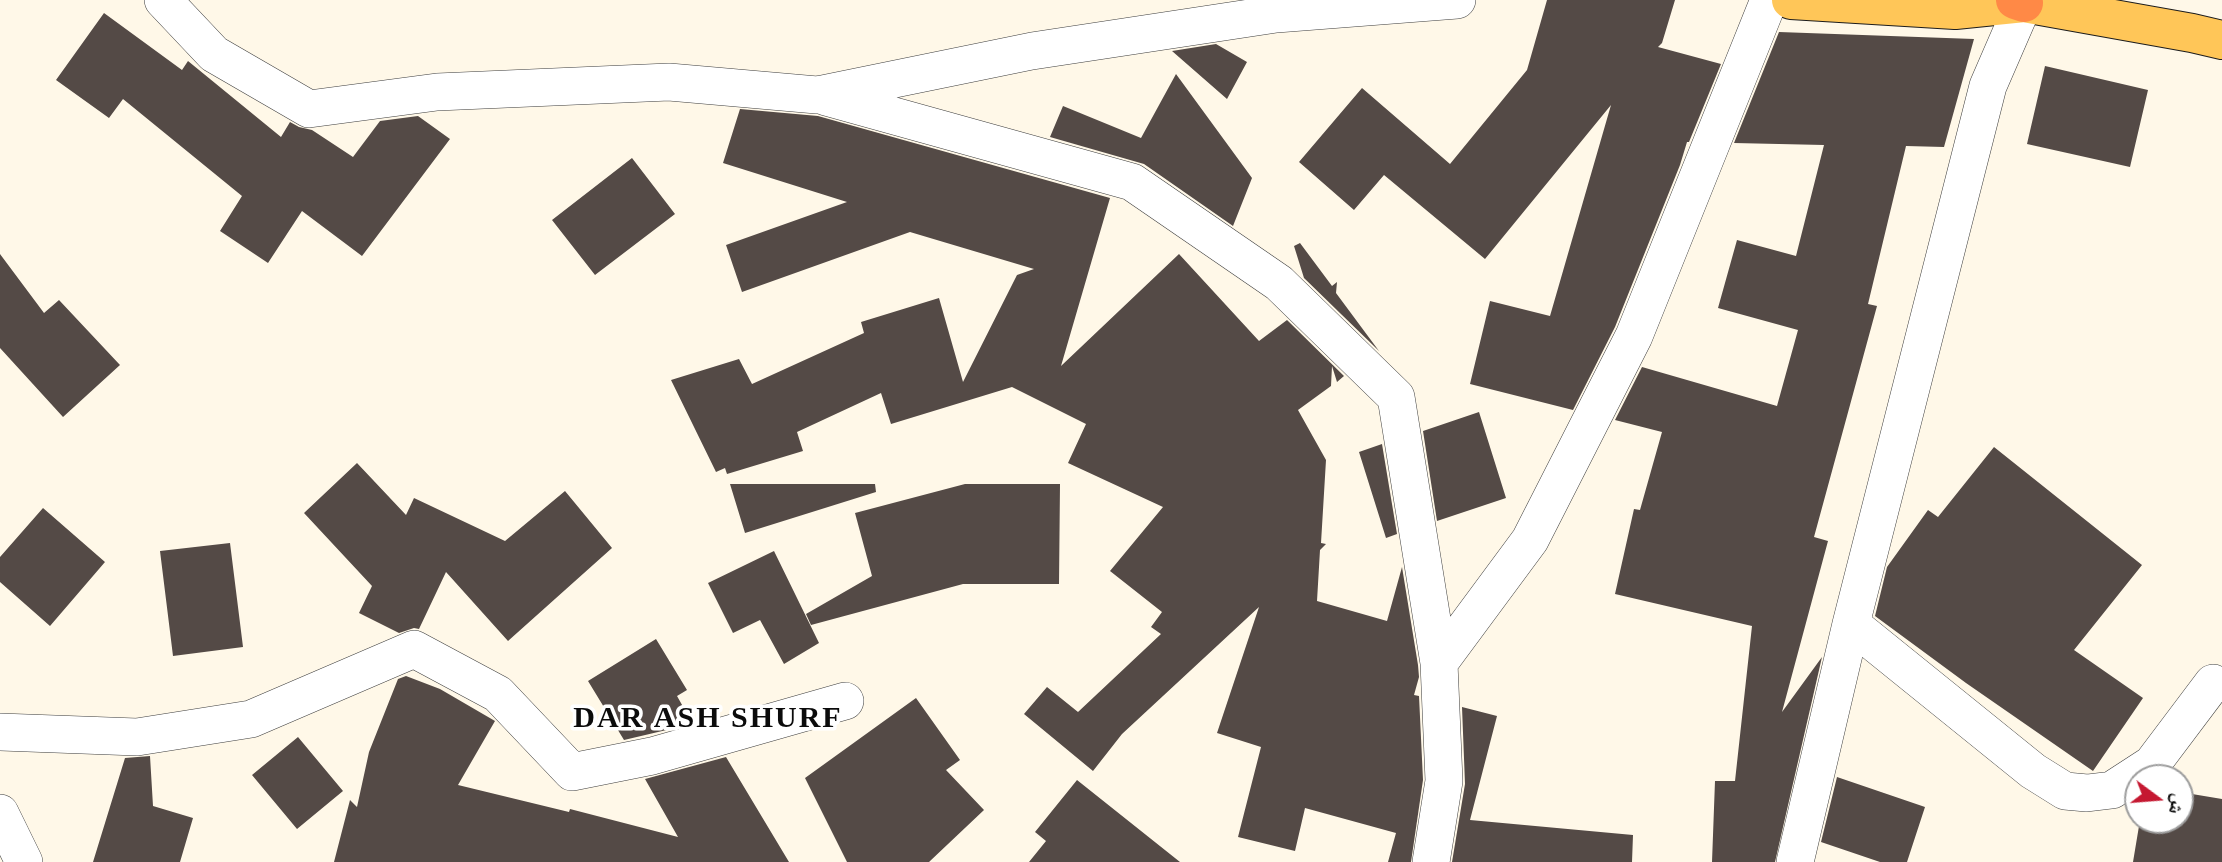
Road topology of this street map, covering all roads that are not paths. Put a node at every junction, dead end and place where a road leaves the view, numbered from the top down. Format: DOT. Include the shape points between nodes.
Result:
graph roads {
  1 [pos="163,0"];
  2 [pos="1457,0"];
  3 [pos="1769,0"];
  4 [pos="1791,0"];
  5 [pos="2019,1"];
  6 [pos="2222,40"];
  7 [pos="817,94"];
  8 [pos="1851,624"];
  9 [pos="1439,663"];
  10 [pos="2213,683"];
  11 [pos="845,701"];
  12 [pos="0,732"];
  13 [pos="0,813"];
  14 [pos="24,862"];
  15 [pos="1431,862"];
  16 [pos="1795,862"];
  1 -- 7 [label="street" via="214,54 309,109 437,92 669,82"];
  2 -- 7 [label="street" via="1276,14 1032,51"];
  3 -- 9 [label="street" via="1634,336 1530,540"];
  4 -- 5 [label="main road" via="1955,10"];
  5 -- 6 [label="main road"];
  5 -- 8 [label="street" via="1988,86"];
  7 -- 9 [label="street" via="1132,182 1279,283 1396,397"];
  8 -- 10 [label="street" via="2033,771 2065,791 2112,790 2152,764"];
  8 -- 16 [label="street"];
  9 -- 15 [label="street" via="1444,781"];
  11 -- 12 [label="street" via="652,756 572,772 498,694 414,649 251,719 136,737"];
  13 -- 14 [label="street"];
}
